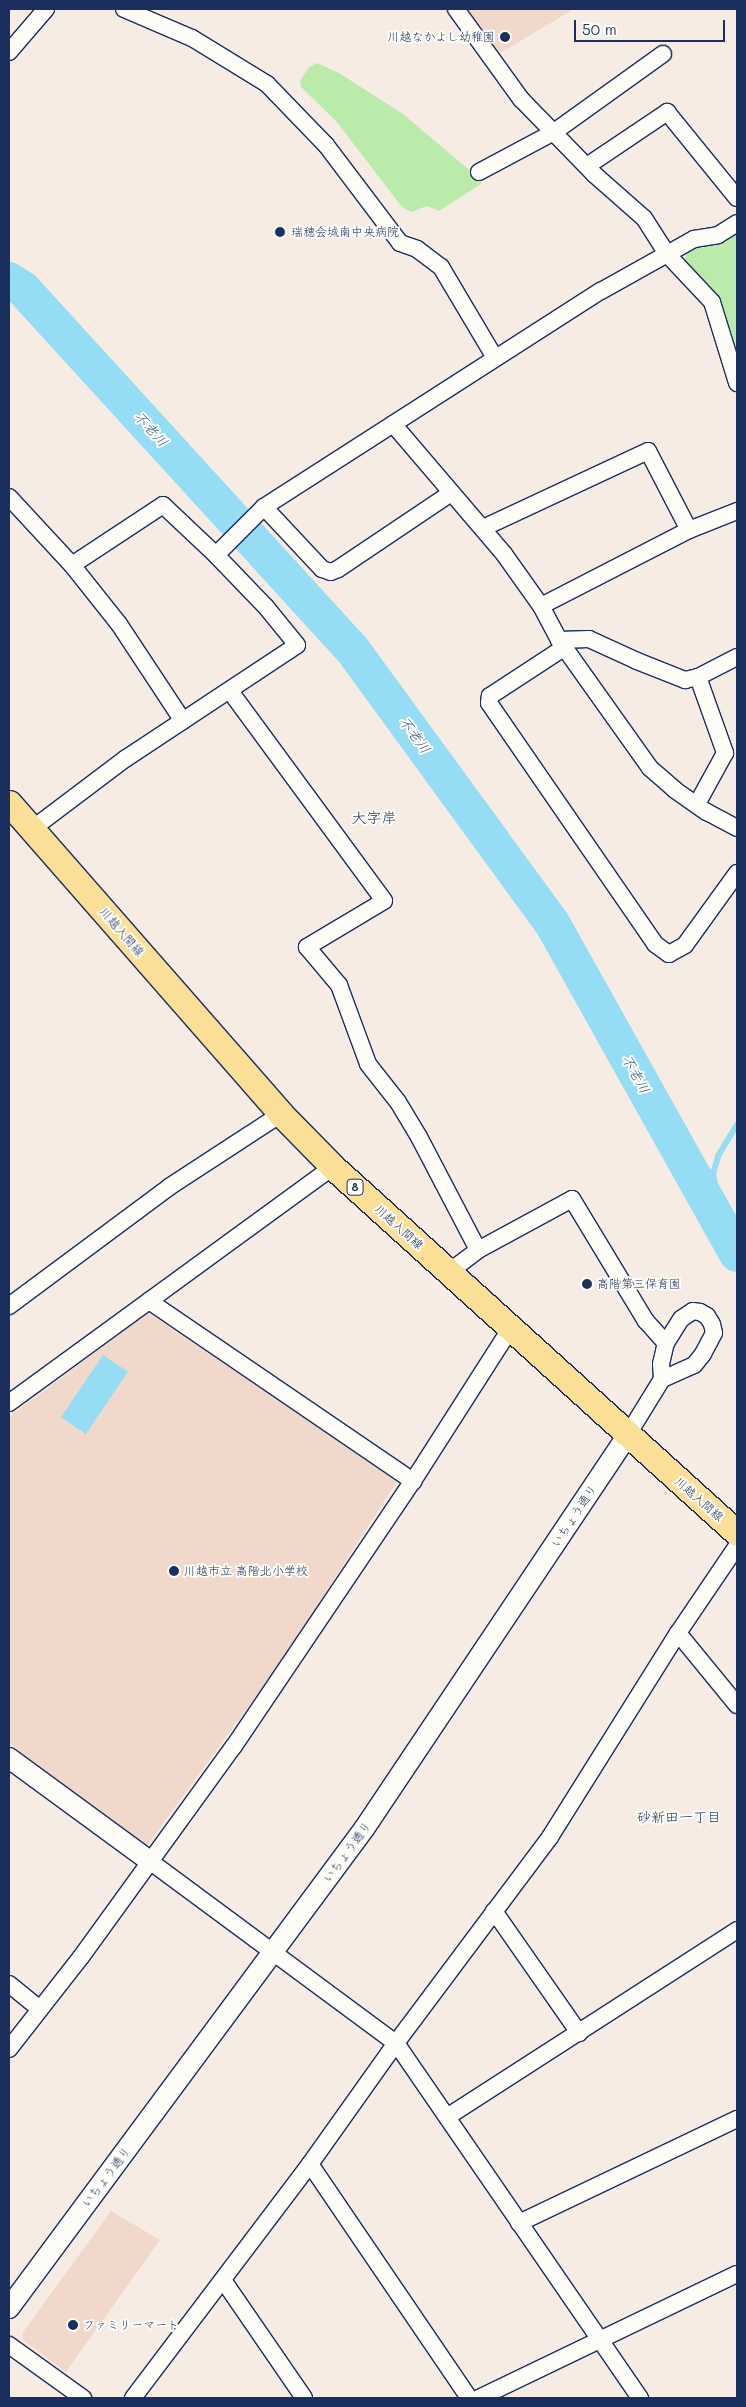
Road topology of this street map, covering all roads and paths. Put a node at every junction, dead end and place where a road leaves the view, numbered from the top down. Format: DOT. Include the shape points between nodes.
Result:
graph roads {
  1 [pos="46,9"];
  2 [pos="124,9"];
  3 [pos="456,9"];
  4 [pos="9,52"];
  5 [pos="663,54"];
  6 [pos="554,132"];
  7 [pos="587,166"];
  8 [pos="479,172"];
  9 [pos="737,198"];
  10 [pos="737,223"];
  11 [pos="667,254"];
  12 [pos="496,358"];
  13 [pos="737,383"];
  14 [pos="393,424"];
  15 [pos="451,493"];
  16 [pos="9,497"];
  17 [pos="737,511"];
  18 [pos="259,512"];
  19 [pos="483,528"];
  20 [pos="689,530"];
  21 [pos="216,555"];
  22 [pos="72,565"];
  23 [pos="541,606"];
  24 [pos="562,643"];
  25 [pos="737,657"];
  26 [pos="698,676"];
  27 [pos="230,691"];
  28 [pos="183,721"];
  29 [pos="9,803"];
  30 [pos="696,804"];
  31 [pos="737,828"];
  32 [pos="32,830"];
  33 [pos="737,873"];
  34 [pos="281,1114"];
  35 [pos="333,1167"];
  36 [pos="478,1250"];
  37 [pos="449,1272"];
  38 [pos="149,1301"];
  39 [pos="9,1306"];
  40 [pos="511,1328"];
  41 [pos="666,1343"];
  42 [pos="662,1379"];
  43 [pos="9,1402"];
  44 [pos="627,1436"];
  45 [pos="413,1481"];
  46 [pos="737,1534"];
  47 [pos="737,1546"];
  48 [pos="678,1633"];
  49 [pos="737,1705"];
  50 [pos="9,1758"];
  51 [pos="151,1862"];
  52 [pos="494,1911"];
  53 [pos="737,1930"];
  54 [pos="274,1953"];
  55 [pos="9,1984"];
  56 [pos="40,2009"];
  57 [pos="579,2033"];
  58 [pos="396,2043"];
  59 [pos="9,2049"];
  60 [pos="447,2118"];
  61 [pos="737,2119"];
  62 [pos="310,2164"];
  63 [pos="520,2223"];
  64 [pos="737,2274"];
  65 [pos="223,2280"];
  66 [pos="9,2308"];
  67 [pos="601,2341"];
  68 [pos="9,2345"];
  69 [pos="83,2398"];
  70 [pos="133,2398"];
  71 [pos="304,2398"];
  72 [pos="469,2398"];
  73 [pos="479,2398"];
  74 [pos="640,2398"];
  1 -- 4 [label="street"];
  2 -- 12 [label="street" via="192,38 267,84 326,146 400,243 417,249 441,267"];
  3 -- 6 [label="street" via="520,99"];
  5 -- 6 [label="street"];
  6 -- 7 [label="street"];
  6 -- 8 [label="street"];
  7 -- 9 [label="street" via="667,112"];
  7 -- 11 [label="street" via="644,218"];
  10 -- 11 [label="street" via="718,235 694,239"];
  11 -- 12 [label="street" via="601,290"];
  11 -- 13 [label="street" via="712,302"];
  12 -- 14 [label="street"];
  14 -- 15 [label="street"];
  14 -- 18 [label="street"];
  15 -- 18 [label="street" via="331,572 322,569"];
  15 -- 19 [label="street"];
  16 -- 22 [label="street"];
  17 -- 20 [label="street"];
  18 -- 21 [label="street"];
  19 -- 20 [label="street" via="648,451"];
  19 -- 23 [label="street"];
  20 -- 23 [label="street"];
  21 -- 22 [label="street" via="163,505"];
  21 -- 27 [label="street" via="297,645"];
  22 -- 28 [label="street" via="119,624"];
  23 -- 24 [label="street"];
  24 -- 26 [label="street" via="589,639 685,680"];
  24 -- 30 [label="street" via="650,768"];
  24 -- 33 [label="street" via="490,696 489,703 655,944 669,954 685,945"];
  25 -- 26 [label="street"];
  26 -- 30 [label="street" via="725,754"];
  27 -- 28 [label="street"];
  27 -- 36 [label="street" via="384,901 307,947 338,985 368,1064 398,1102 419,1137"];
  28 -- 32 [label="street" via="125,759"];
  29 -- 32 [label="main road, 川越入間線 / 8"];
  30 -- 31 [label="street"];
  32 -- 34 [label="main road, 川越入間線 / 8"];
  34 -- 35 [label="main road, 川越入間線 / 8"];
  34 -- 39 [label="street" via="169,1187"];
  35 -- 37 [label="main road, 川越入間線 / 8"];
  35 -- 38 [label="street"];
  36 -- 37 [label="street"];
  36 -- 41 [label="street" via="572,1199 646,1321"];
  37 -- 40 [label="main road, 川越入間線 / 8"];
  38 -- 43 [label="street"];
  38 -- 45 [label="street"];
  40 -- 44 [label="main road, 川越入間線 / 8"];
  40 -- 45 [label="street"];
  41 -- 42 [label="street, いちょう通り" via="661,1364"];
  41 -- 42 [label="street, いちょう通り" via="681,1319 694,1311 707,1316 712,1324 714,1333 710,1343 694,1365"];
  42 -- 44 [label="street, いちょう通り"];
  44 -- 46 [label="main road, 川越入間線 / 8"];
  44 -- 54 [label="street, いちょう通り" via="449,1706"];
  45 -- 51 [label="street" via="313,1632"];
  47 -- 48 [label="street"];
  48 -- 49 [label="street"];
  48 -- 52 [label="street" via="550,1836"];
  50 -- 51 [label="street"];
  51 -- 54 [label="street"];
  51 -- 56 [label="street"];
  52 -- 57 [label="street"];
  52 -- 58 [label="street"];
  53 -- 57 [label="street"];
  54 -- 58 [label="street"];
  54 -- 66 [label="street, いちょう通り"];
  55 -- 56 [label="street"];
  56 -- 59 [label="street"];
  57 -- 60 [label="street"];
  58 -- 60 [label="street"];
  58 -- 62 [label="street"];
  60 -- 63 [label="street"];
  61 -- 63 [label="street"];
  62 -- 65 [label="street"];
  62 -- 72 [label="street"];
  63 -- 67 [label="street"];
  64 -- 67 [label="street"];
  65 -- 70 [label="street"];
  65 -- 71 [label="street"];
  67 -- 73 [label="street"];
  67 -- 74 [label="street"];
  68 -- 69 [label="street"];
}
